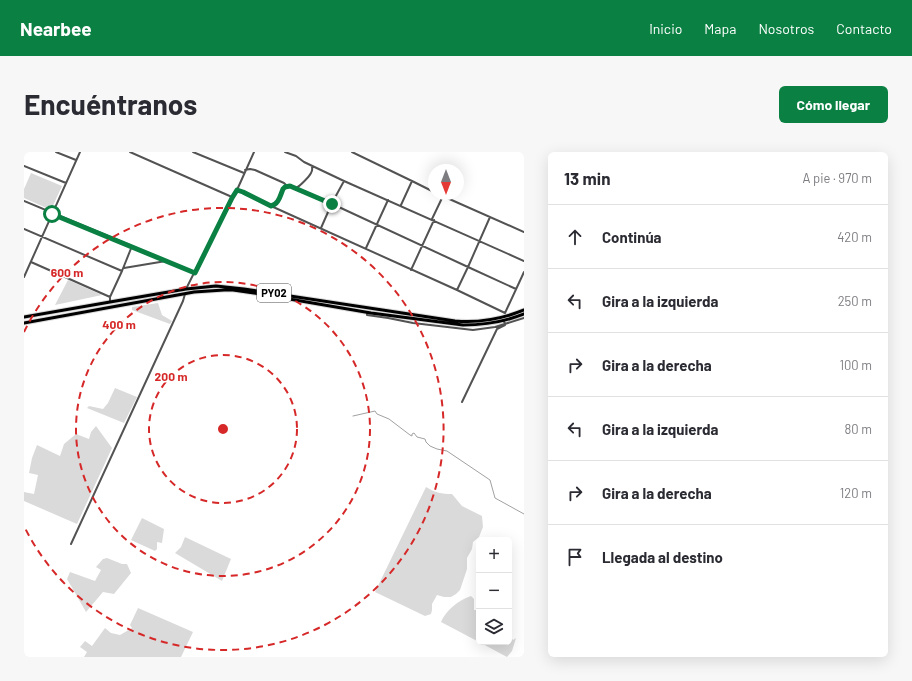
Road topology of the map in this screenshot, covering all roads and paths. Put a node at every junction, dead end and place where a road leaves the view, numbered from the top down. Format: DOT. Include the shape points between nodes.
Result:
graph roads {
  1 [pos="56,152"];
  2 [pos="80,152"];
  3 [pos="130,152"];
  4 [pos="193,152"];
  5 [pos="254,152"];
  6 [pos="286,152"];
  7 [pos="352,152"];
  8 [pos="76,160"];
  9 [pos="24,166"];
  10 [pos="312,166"];
  11 [pos="244,172"];
  12 [pos="344,181"];
  13 [pos="412,181"];
  14 [pos="66,183"];
  15 [pos="288,186"];
  16 [pos="296,188"];
  17 [pos="428,189"];
  18 [pos="237,190"];
  19 [pos="232,198"];
  20 [pos="388,200"];
  21 [pos="441,200"];
  22 [pos="452,200"];
  23 [pos="24,201"];
  24 [pos="332,204"];
  25 [pos="271,206"];
  26 [pos="401,206"];
  27 [pos="52,214"];
  28 [pos="490,217"];
  29 [pos="433,220"];
  30 [pos="377,224"];
  31 [pos="321,228"];
  32 [pos="24,229"];
  33 [pos="524,232"];
  34 [pos="42,237"];
  35 [pos="479,241"];
  36 [pos="132,246"];
  37 [pos="422,246"];
  38 [pos="366,248"];
  39 [pos="168,261"];
  40 [pos="524,261"];
  41 [pos="31,262"];
  42 [pos="468,267"];
  43 [pos="124,268"];
  44 [pos="411,270"];
  45 [pos="122,271"];
  46 [pos="524,272"];
  47 [pos="195,273"];
  48 [pos="24,277"];
  49 [pos="186,289"];
  50 [pos="516,289"];
  51 [pos="457,290"];
  52 [pos="185,294"];
  53 [pos="110,297"];
  54 [pos="110,302"];
  55 [pos="524,310"];
  56 [pos="524,314"];
  57 [pos="24,317"];
  58 [pos="524,318"];
  59 [pos="505,319"];
  60 [pos="24,323"];
  61 [pos="462,402"];
  62 [pos="71,544"];
  1 -- 8 [label="street"];
  2 -- 8 [label="street"];
  3 -- 19 [label="street"];
  4 -- 11 [label="street"];
  5 -- 11 [label="street"];
  6 -- 10 [label="street"];
  7 -- 13 [label="street"];
  8 -- 14 [label="street"];
  9 -- 14 [label="street"];
  10 -- 12 [label="street"];
  10 -- 16 [label="street" via="310,174"];
  11 -- 15 [label="street" via="255,170"];
  11 -- 18 [label="street"];
  12 -- 20 [label="street"];
  12 -- 24 [label="street"];
  13 -- 17 [label="street"];
  13 -- 26 [label="street"];
  14 -- 27 [label="street"];
  15 -- 16 [label="street"];
  15 -- 25 [label="street" via="283,189 277,203"];
  16 -- 24 [label="street"];
  18 -- 19 [label="street"];
  18 -- 25 [label="street"];
  19 -- 47 [label="street"];
  20 -- 26 [label="street"];
  20 -- 30 [label="street"];
  21 -- 29 [label="street"];
  22 -- 28 [label="street"];
  23 -- 27 [label="street"];
  24 -- 30 [label="street"];
  24 -- 31 [label="street"];
  25 -- 31 [label="street"];
  26 -- 29 [label="street"];
  27 -- 34 [label="street"];
  27 -- 36 [label="street"];
  28 -- 33 [label="street"];
  28 -- 35 [label="street"];
  29 -- 35 [label="street"];
  29 -- 37 [label="street"];
  30 -- 37 [label="street"];
  30 -- 38 [label="street"];
  31 -- 38 [label="street"];
  32 -- 34 [label="street"];
  34 -- 41 [label="street"];
  34 -- 45 [label="street"];
  35 -- 40 [label="street"];
  35 -- 42 [label="street"];
  36 -- 39 [label="street"];
  36 -- 43 [label="street"];
  37 -- 42 [label="street"];
  37 -- 44 [label="street"];
  38 -- 44 [label="street"];
  39 -- 43 [label="street"];
  39 -- 47 [label="street"];
  41 -- 48 [label="street"];
  41 -- 53 [label="street"];
  42 -- 50 [label="street"];
  42 -- 51 [label="street"];
  43 -- 45 [label="street"];
  44 -- 51 [label="street"];
  45 -- 53 [label="street"];
  46 -- 50 [label="street"];
  47 -- 49 [label="street"];
  49 -- 54 [label="highway, PY02"];
  49 -- 59 [label="highway, PY02" via="216,286 239,288 455,321"];
  50 -- 59 [label="street"];
  51 -- 59 [label="street"];
  52 -- 59 [label="highway, PY02" via="233,290 463,325 478,325"];
  52 -- 60 [label="highway, PY02"];
  52 -- 62 [label="street"];
  53 -- 54 [label="street"];
  54 -- 57 [label="highway, PY02"];
  55 -- 59 [label="highway, PY02"];
  56 -- 59 [label="highway, PY02"];
  58 -- 59 [label="street"];
  59 -- 61 [label="street" via="497,329"];
}
